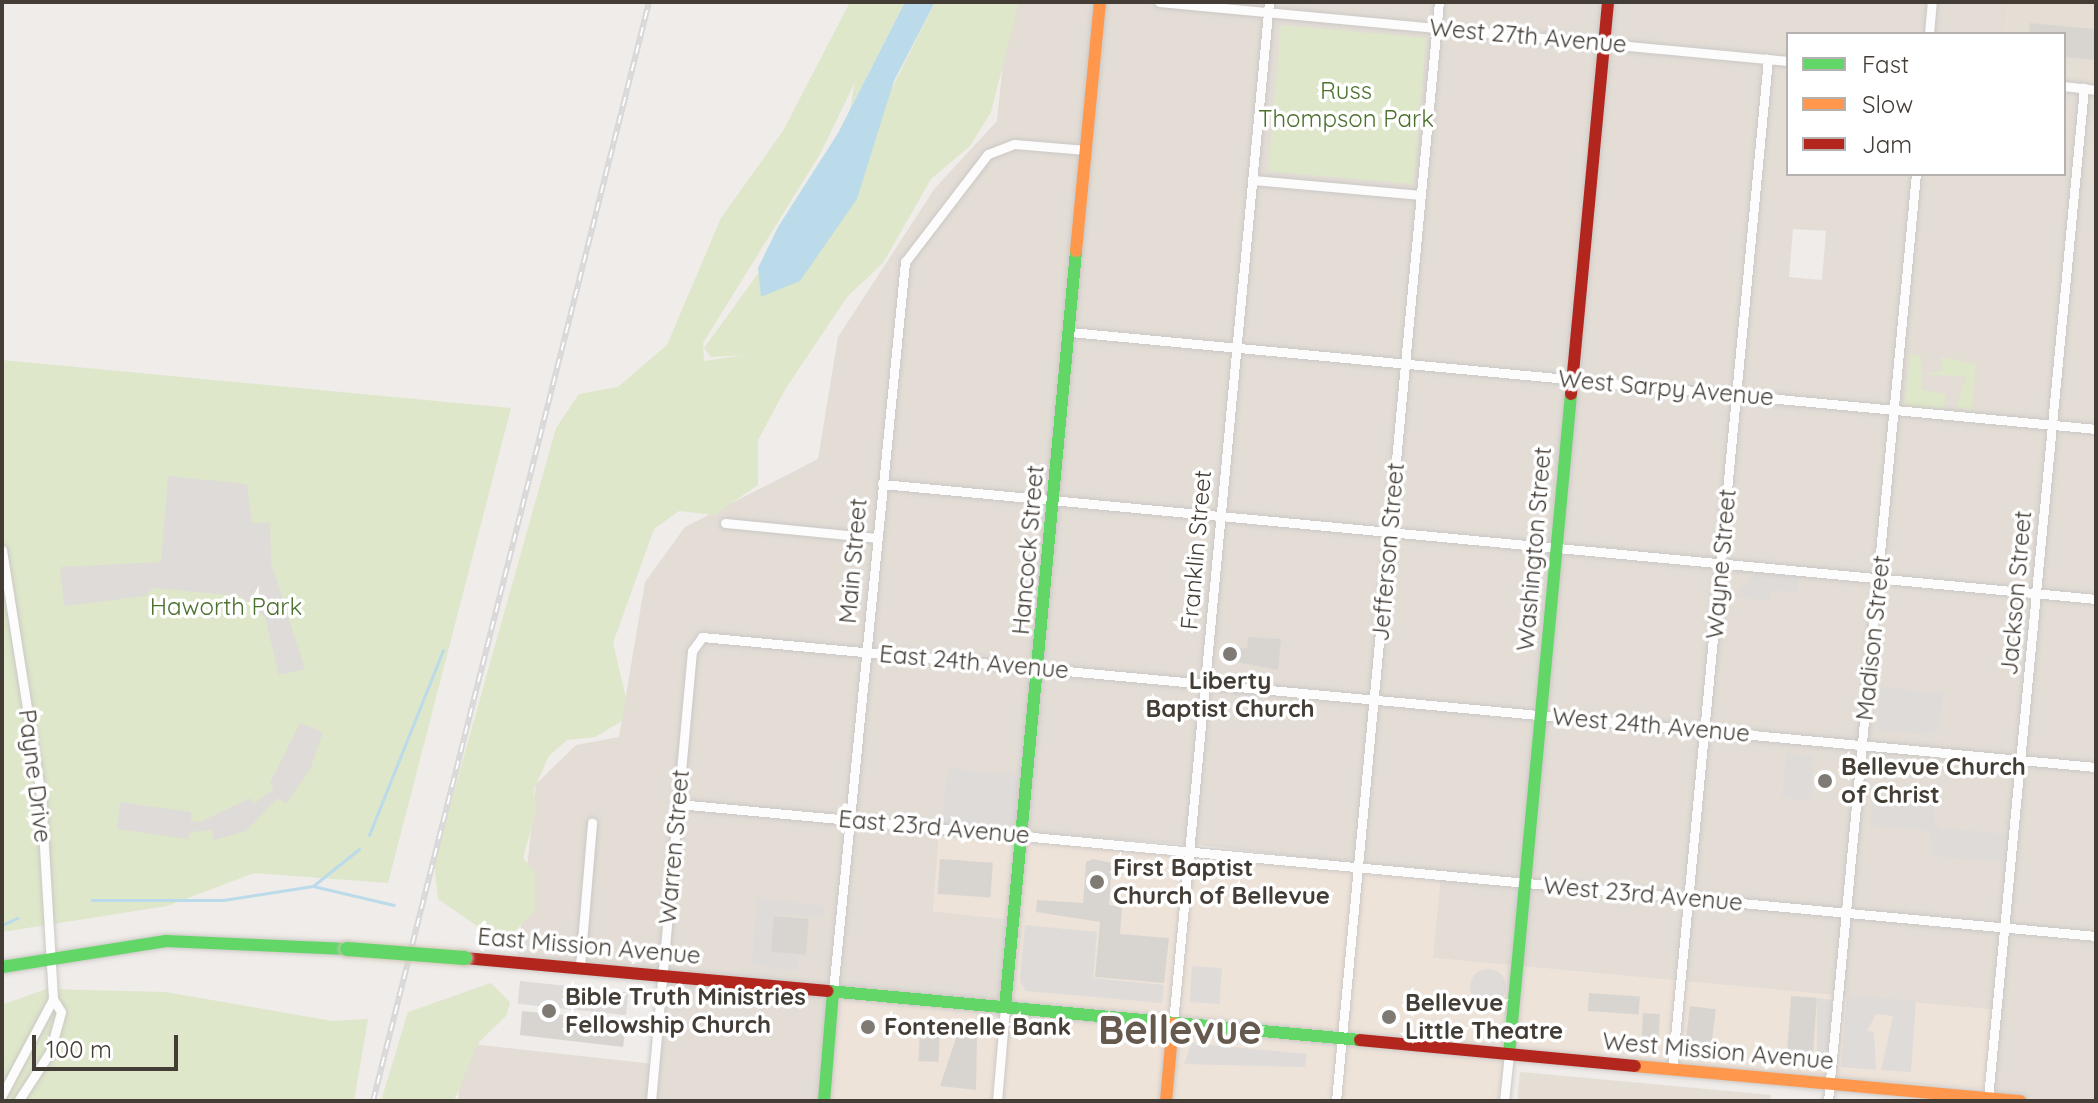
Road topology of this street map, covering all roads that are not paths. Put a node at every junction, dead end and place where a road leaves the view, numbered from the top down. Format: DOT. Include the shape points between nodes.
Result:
graph roads {
  1 [pos="1100,2"];
  2 [pos="1159,2"];
  3 [pos="1439,2"];
  4 [pos="1608,2"];
  5 [pos="1932,2"];
  6 [pos="1269,7"];
  7 [pos="1436,27"];
  8 [pos="1929,32"];
  9 [pos="1604,43"];
  10 [pos="1768,59"];
  11 [pos="1786,61"];
  12 [pos="2066,86"];
  13 [pos="2084,88"];
  14 [pos="2096,90"];
  15 [pos="1086,150"];
  16 [pos="1916,176"];
  17 [pos="1252,180"];
  18 [pos="1419,195"];
  19 [pos="1070,332"];
  20 [pos="1237,348"];
  21 [pos="1405,364"];
  22 [pos="1572,380"];
  23 [pos="1737,395"];
  24 [pos="1895,410"];
  25 [pos="2054,425"];
  26 [pos="2096,429"];
  27 [pos="882,484"];
  28 [pos="1054,501"];
  29 [pos="1221,517"];
  30 [pos="725,523"];
  31 [pos="1390,532"];
  32 [pos="877,538"];
  33 [pos="1556,548"];
  34 [pos="2,550"];
  35 [pos="1721,563"];
  36 [pos="1879,579"];
  37 [pos="2038,593"];
  38 [pos="2096,599"];
  39 [pos="696,642"];
  40 [pos="867,653"];
  41 [pos="1039,667"];
  42 [pos="1206,683"];
  43 [pos="1374,700"];
  44 [pos="1541,715"];
  45 [pos="1706,730"];
  46 [pos="1862,745"];
  47 [pos="2022,760"];
  48 [pos="2096,767"];
  49 [pos="678,804"];
  50 [pos="849,819"];
  51 [pos="592,822"];
  52 [pos="1023,836"];
  53 [pos="1190,851"];
  54 [pos="1360,867"];
  55 [pos="1525,883"];
  56 [pos="1688,898"];
  57 [pos="1846,912"];
  58 [pos="2005,927"];
  59 [pos="2096,936"];
  60 [pos="50,956"];
  61 [pos="580,966"];
  62 [pos="2,967"];
  63 [pos="662,974"];
  64 [pos="833,991"];
  65 [pos="53,999"];
  66 [pos="1005,1007"];
  67 [pos="1173,1023"];
  68 [pos="1343,1038"];
  69 [pos="1509,1054"];
  70 [pos="26,1057"];
  71 [pos="40,1068"];
  72 [pos="1672,1069"];
  73 [pos="1830,1084"];
  74 [pos="2,1095"];
  75 [pos="1988,1100"];
  76 [pos="18,1101"];
  77 [pos="651,1101"];
  78 [pos="824,1101"];
  79 [pos="997,1101"];
  80 [pos="1166,1101"];
  81 [pos="1336,1101"];
  82 [pos="1504,1101"];
  83 [pos="1828,1101"];
  84 [pos="2020,1101"];
  1 -- 15 [label="street, Hancock Street"];
  2 -- 6 [label="street, West 27th Avenue"];
  3 -- 7 [label="street, Jefferson Street"];
  4 -- 9 [label="street, Washington Street"];
  5 -- 8 [label="street"];
  6 -- 7 [label="street, West 27th Avenue"];
  6 -- 17 [label="street, Franklin Street"];
  7 -- 9 [label="street, West 27th Avenue"];
  7 -- 18 [label="street, Jefferson Street"];
  9 -- 10 [label="street, West 27th Avenue"];
  9 -- 22 [label="street, Washington Street"];
  10 -- 11 [label="street, West 27th Avenue"];
  10 -- 23 [label="street, Wayne Street"];
  12 -- 13 [label="street"];
  13 -- 14 [label="street"];
  13 -- 25 [label="street, Jackson Street"];
  15 -- 19 [label="street, Hancock Street"];
  15 -- 27 [label="street, Main Street" via="1014,144 988,154 911,251 901,280"];
  16 -- 24 [label="street, Madison Street"];
  17 -- 18 [label="street"];
  17 -- 20 [label="street, Franklin Street"];
  18 -- 21 [label="street, Jefferson Street"];
  19 -- 20 [label="street, West Sarpy Avenue"];
  19 -- 28 [label="street, Hancock Street"];
  20 -- 21 [label="street, West Sarpy Avenue"];
  20 -- 29 [label="street, Franklin Street"];
  21 -- 22 [label="street, West Sarpy Avenue"];
  21 -- 31 [label="street, Jefferson Street"];
  22 -- 23 [label="street, West Sarpy Avenue"];
  22 -- 33 [label="street, Washington Street"];
  23 -- 24 [label="street, West Sarpy Avenue"];
  23 -- 35 [label="street, Wayne Street"];
  24 -- 25 [label="street, West Sarpy Avenue"];
  24 -- 36 [label="street, Madison Street"];
  25 -- 26 [label="street, West Sarpy Avenue"];
  25 -- 37 [label="street, Jackson Street"];
  27 -- 28 [label="street"];
  27 -- 32 [label="street, Main Street"];
  28 -- 29 [label="street"];
  28 -- 41 [label="street, Hancock Street"];
  29 -- 31 [label="street"];
  29 -- 42 [label="street, Franklin Street"];
  30 -- 32 [label="street"];
  31 -- 33 [label="street"];
  31 -- 43 [label="street, Jefferson Street"];
  32 -- 40 [label="street, Main Street"];
  33 -- 35 [label="street"];
  33 -- 44 [label="street, Washington Street"];
  34 -- 60 [label="street, Payne Drive" via="41,796"];
  35 -- 36 [label="street"];
  35 -- 45 [label="street, Wayne Street"];
  36 -- 37 [label="street"];
  36 -- 46 [label="street, Madison Street"];
  37 -- 38 [label="street"];
  37 -- 47 [label="street, Jackson Street"];
  39 -- 40 [label="street, East 24th Avenue" via="712,637"];
  39 -- 49 [label="street, Warren Street"];
  40 -- 41 [label="street, East 24th Avenue"];
  40 -- 50 [label="street, Main Street"];
  41 -- 42 [label="street, East 24th Avenue"];
  41 -- 52 [label="street, Hancock Street"];
  42 -- 43 [label="street, West 24th Avenue"];
  42 -- 53 [label="street, Franklin Street"];
  43 -- 44 [label="street, West 24th Avenue"];
  43 -- 54 [label="street, Jefferson Street"];
  44 -- 45 [label="street, West 24th Avenue"];
  44 -- 55 [label="street, Washington Street"];
  45 -- 46 [label="street, West 24th Avenue"];
  45 -- 56 [label="street, Wayne Street"];
  46 -- 47 [label="street, West 24th Avenue"];
  46 -- 57 [label="street, Madison Street"];
  47 -- 48 [label="street, West 24th Avenue"];
  47 -- 58 [label="street, Jackson Street"];
  49 -- 50 [label="street, East 23rd Avenue"];
  49 -- 63 [label="street, Warren Street"];
  50 -- 52 [label="street, East 23rd Avenue"];
  50 -- 64 [label="street, Main Street"];
  51 -- 61 [label="street"];
  52 -- 53 [label="street, East 23rd Avenue"];
  52 -- 66 [label="street, Hancock Street"];
  53 -- 54 [label="street, West 23rd Avenue"];
  53 -- 67 [label="street, Franklin Street"];
  54 -- 55 [label="street, West 23rd Avenue"];
  54 -- 68 [label="street, Jefferson Street"];
  55 -- 56 [label="street, West 23rd Avenue"];
  55 -- 69 [label="street, Washington Street"];
  56 -- 57 [label="street, West 23rd Avenue"];
  56 -- 72 [label="street, Wayne Street"];
  57 -- 58 [label="street, West 23rd Avenue"];
  57 -- 73 [label="street, Madison Street"];
  58 -- 59 [label="street, West 23rd Avenue"];
  58 -- 75 [label="street, Jackson Street"];
  60 -- 61 [label="street, East Mission Avenue, bridge" via="188,941"];
  60 -- 62 [label="street, East Mission Avenue"];
  60 -- 65 [label="street, Payne Drive"];
  61 -- 63 [label="street, East Mission Avenue"];
  63 -- 64 [label="street, East Mission Avenue"];
  63 -- 77 [label="street, Warren Street"];
  64 -- 66 [label="street, East Mission Avenue"];
  64 -- 78 [label="street, Main Street"];
  65 -- 70 [label="street"];
  65 -- 71 [label="street, Payne Drive" via="59,1028"];
  66 -- 67 [label="street, East Mission Avenue"];
  66 -- 79 [label="street, Hancock Street"];
  67 -- 68 [label="street, West Mission Avenue"];
  67 -- 80 [label="street, Franklin Street"];
  68 -- 69 [label="street, West Mission Avenue"];
  68 -- 81 [label="street, Jefferson Street"];
  69 -- 72 [label="street, West Mission Avenue"];
  69 -- 82 [label="street, Washington Street"];
  70 -- 71 [label="street"];
  70 -- 74 [label="street"];
  71 -- 76 [label="street, Payne Drive"];
  72 -- 73 [label="street, West Mission Avenue"];
  73 -- 75 [label="street, West Mission Avenue"];
  73 -- 83 [label="street, Madison Street"];
  75 -- 84 [label="street, West Mission Avenue"];
}
